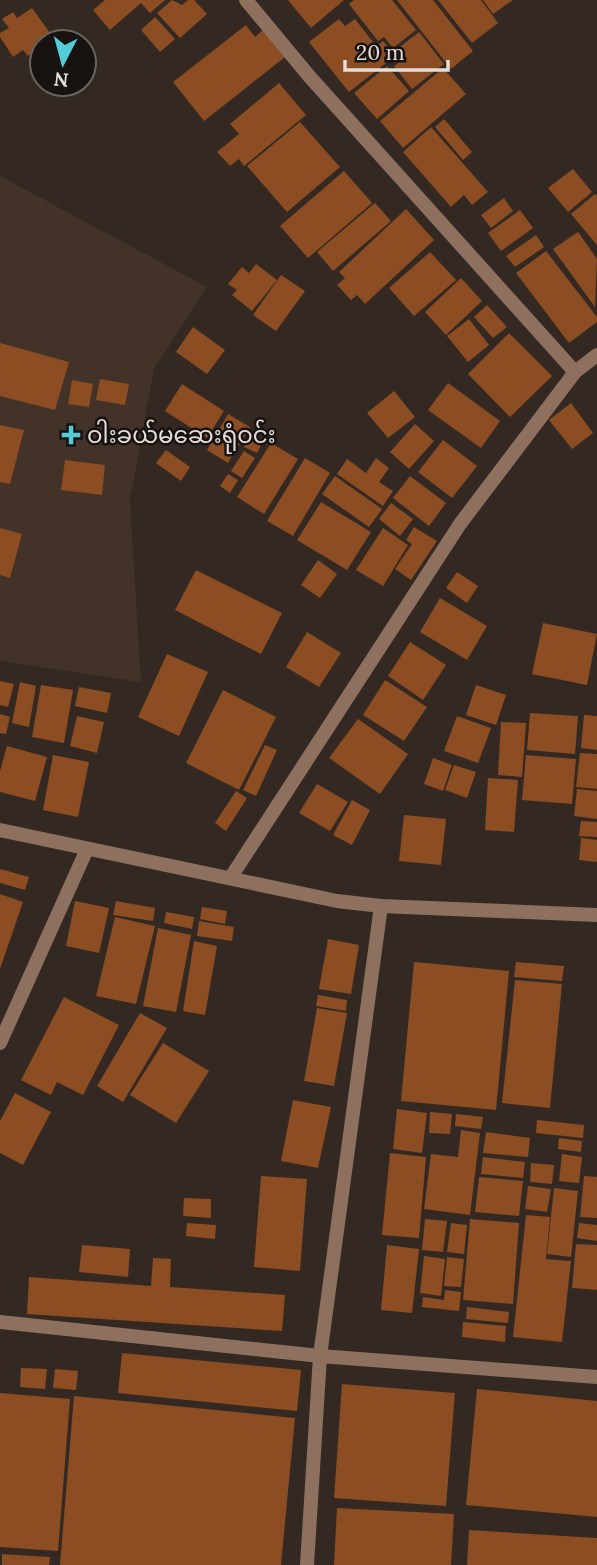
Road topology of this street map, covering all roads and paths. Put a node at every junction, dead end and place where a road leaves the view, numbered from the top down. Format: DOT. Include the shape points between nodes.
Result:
graph roads {
  1 [pos="246,0"];
  2 [pos="597,355"];
  3 [pos="575,372"];
  4 [pos="0,830"];
  5 [pos="88,849"];
  6 [pos="232,877"];
  7 [pos="381,906"];
  8 [pos="597,915"];
  9 [pos="0,1043"];
  10 [pos="0,1322"];
  11 [pos="320,1356"];
  12 [pos="597,1377"];
  13 [pos="307,1565"];
  1 -- 3 [label="street"];
  2 -- 3 [label="street"];
  3 -- 6 [label="street" via="460,524"];
  4 -- 5 [label="street"];
  5 -- 6 [label="street"];
  5 -- 9 [label="street"];
  6 -- 7 [label="street"];
  7 -- 8 [label="street"];
  7 -- 11 [label="street"];
  10 -- 11 [label="street"];
  11 -- 12 [label="street"];
  11 -- 13 [label="street"];
}
